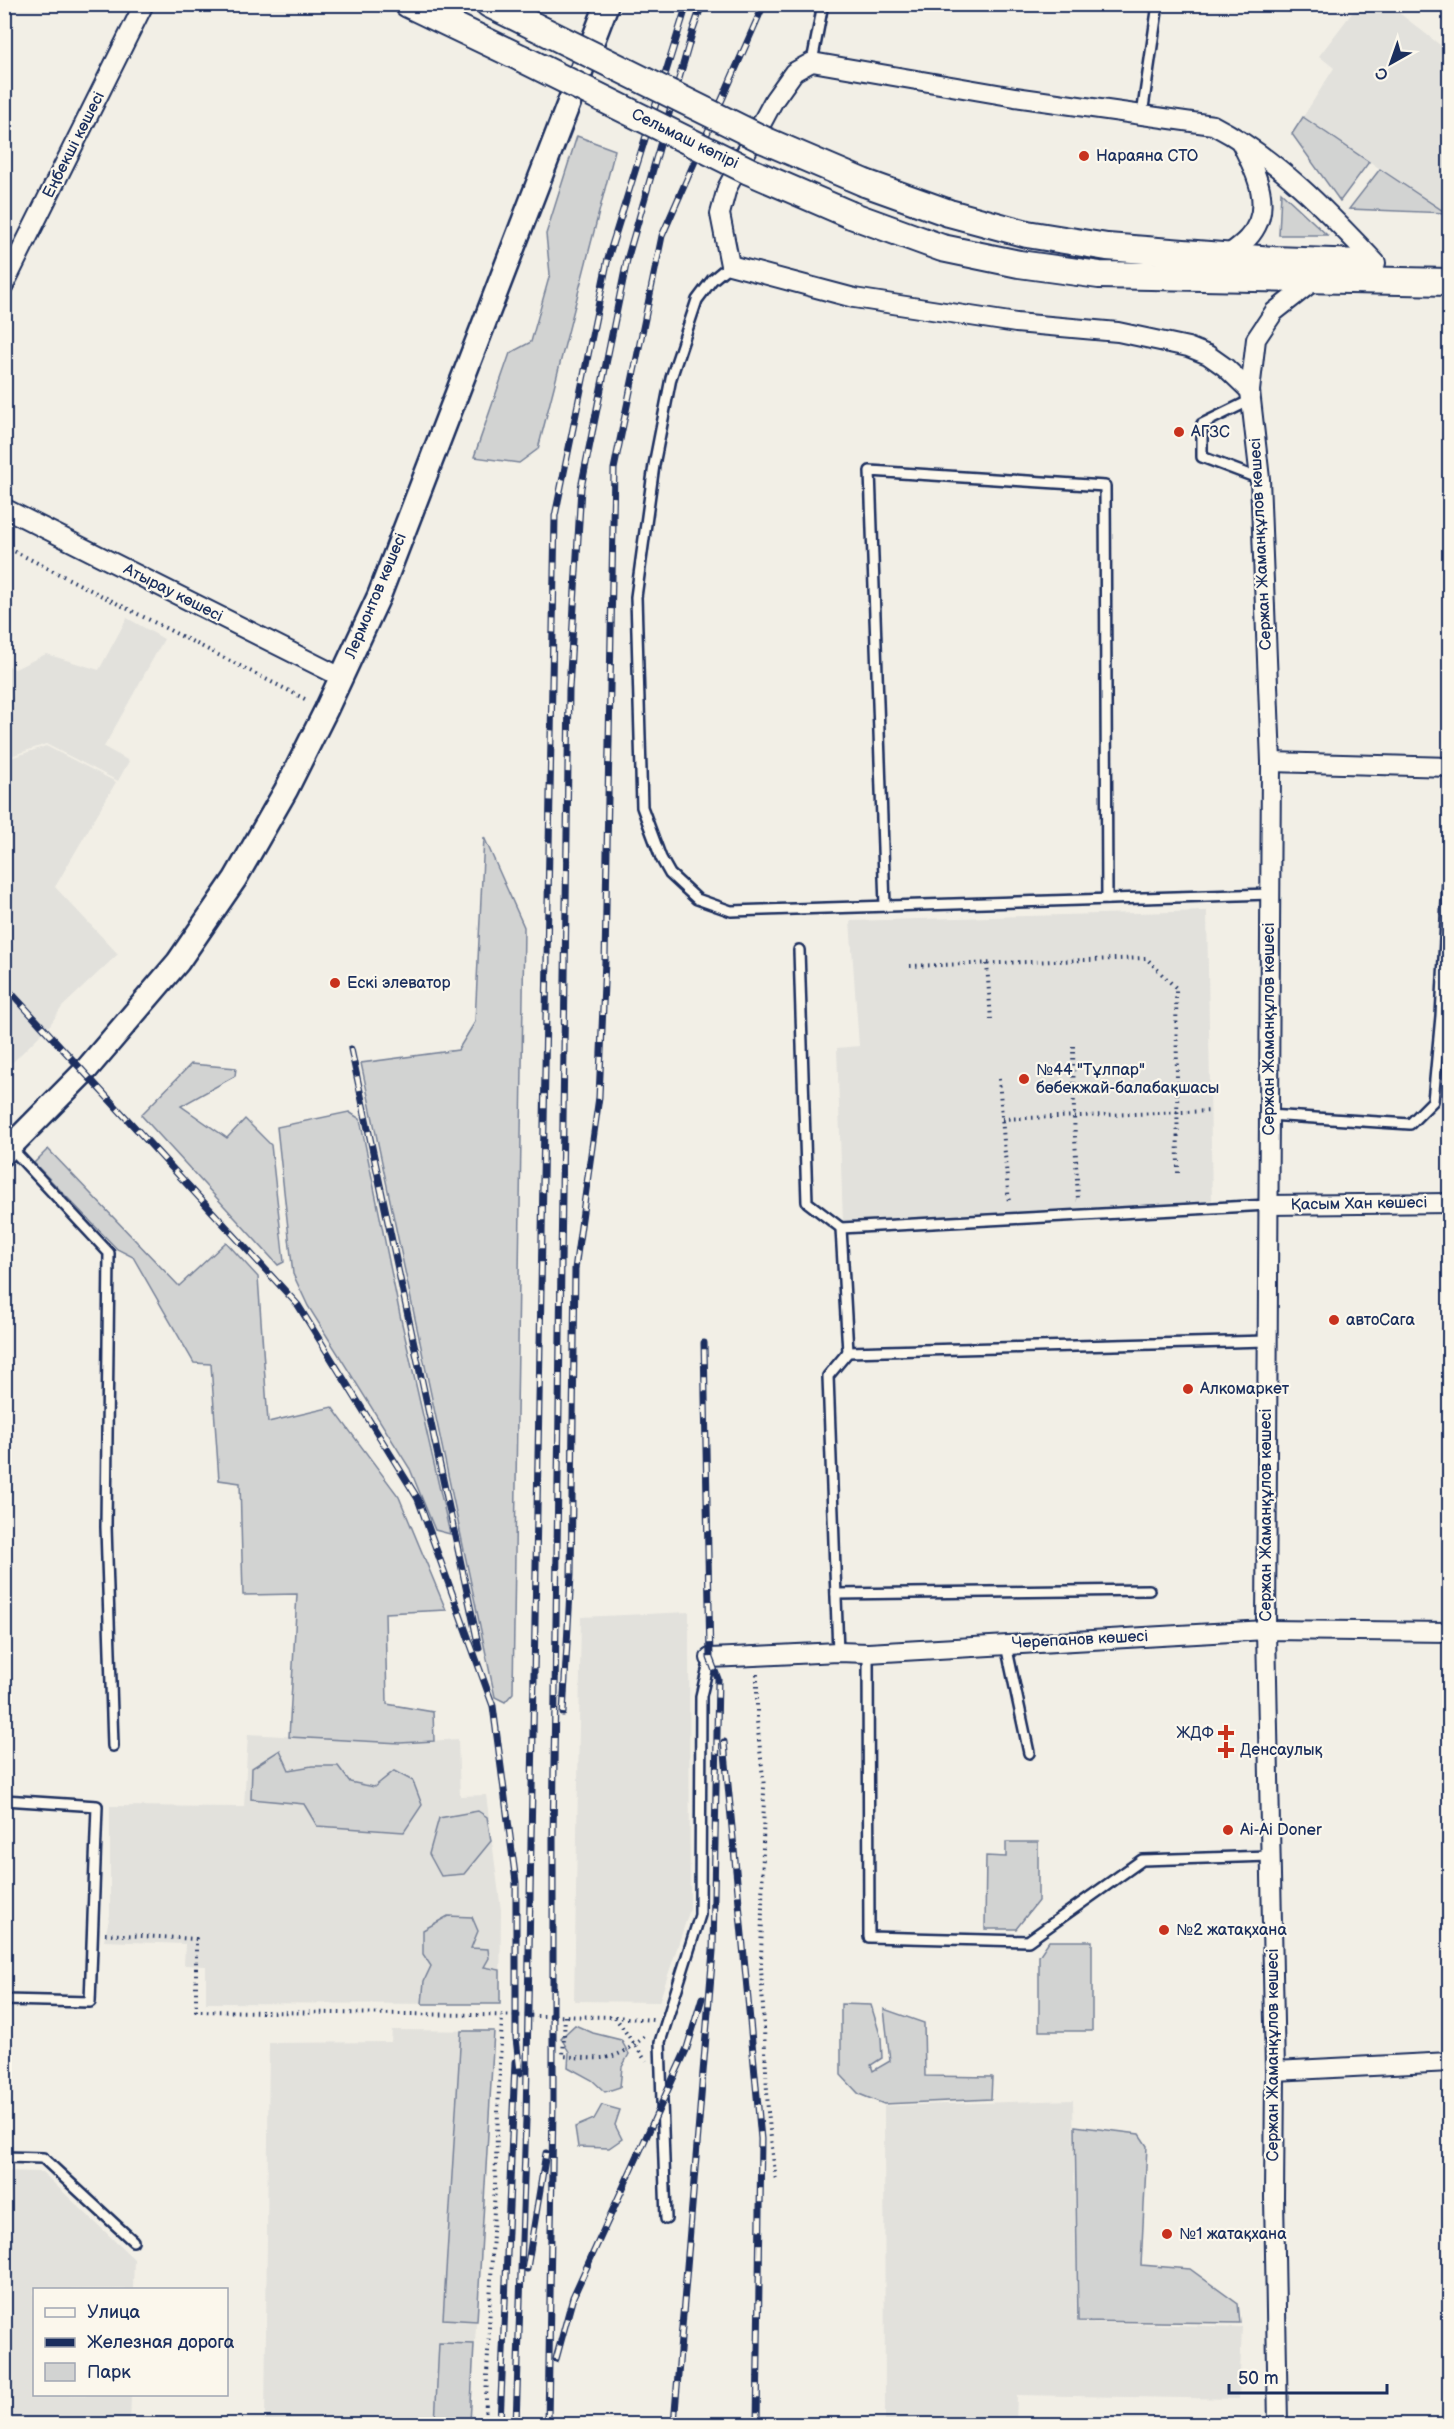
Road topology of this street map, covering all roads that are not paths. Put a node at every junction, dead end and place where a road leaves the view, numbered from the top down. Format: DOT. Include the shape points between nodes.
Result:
graph roads {
  1 [pos="144,4"];
  2 [pos="408,4"];
  3 [pos="489,4"];
  4 [pos="607,4"];
  5 [pos="823,4"];
  6 [pos="1158,4"];
  7 [pos="812,62"];
  8 [pos="1143,115"];
  9 [pos="1239,138"];
  10 [pos="1226,256"];
  11 [pos="1376,263"];
  12 [pos="1449,264"];
  13 [pos="730,265"];
  14 [pos="1316,279"];
  15 [pos="1449,282"];
  16 [pos="4,285"];
  17 [pos="1251,396"];
  18 [pos="1260,479"];
  19 [pos="4,508"];
  20 [pos="341,677"];
  21 [pos="1271,762"];
  22 [pos="1449,767"];
  23 [pos="1449,843"];
  24 [pos="1270,894"];
  25 [pos="1107,899"];
  26 [pos="885,906"];
  27 [pos="799,950"];
  28 [pos="1268,1115"];
  29 [pos="7,1150"];
  30 [pos="1449,1203"];
  31 [pos="1268,1205"];
  32 [pos="841,1228"];
  33 [pos="1267,1341"];
  34 [pos="848,1352"];
  35 [pos="1149,1590"];
  36 [pos="836,1594"];
  37 [pos="1266,1630"];
  38 [pos="1449,1632"];
  39 [pos="1005,1645"];
  40 [pos="838,1652"];
  41 [pos="868,1653"];
  42 [pos="710,1658"];
  43 [pos="113,1746"];
  44 [pos="1029,1754"];
  45 [pos="4,1800"];
  46 [pos="1270,1856"];
  47 [pos="4,2000"];
  48 [pos="1449,2062"];
  49 [pos="1275,2071"];
  50 [pos="4,2157"];
  51 [pos="666,2220"];
  52 [pos="133,2241"];
  53 [pos="1278,2424"];
  1 -- 16 [label="street, Еңбекші көшесі"];
  2 -- 14 [label="main road, Сельмаш көпірі, bridge" via="749,171 851,215 942,248 1099,275"];
  3 -- 10 [label="main road, Сельмаш көпірі, bridge" via="764,140 949,213 1027,234 1107,247"];
  4 -- 20 [label="street, Лермонтов көшесі" via="379,596"];
  5 -- 7 [label="lane"];
  6 -- 8 [label="lane"];
  7 -- 8 [label="street"];
  7 -- 13 [label="street" via="794,72 774,100 727,188 720,214"];
  8 -- 9 [label="street" via="1214,125"];
  9 -- 10 [label="street" via="1254,168 1262,205 1254,230"];
  9 -- 11 [label="street" via="1273,164"];
  10 -- 11 [label="main road, Сельмаш көпірі"];
  11 -- 12 [label="main road, Сельмаш көпірі"];
  13 -- 17 [label="street" via="854,298 1016,323 1118,332 1188,347 1225,367"];
  13 -- 26 [label="lane" via="697,300 671,378 654,465 636,597 642,807 670,874 697,899 731,911"];
  14 -- 15 [label="main road, Сельмаш көпірі"];
  14 -- 17 [label="street, Сержан Жаманқұлов көшесі" via="1274,312 1256,339"];
  17 -- 18 [label="street, Сержан Жаманқұлов көшесі"];
  17 -- 18 [label="lane" via="1202,424 1202,457"];
  18 -- 21 [label="street, Сержан Жаманқұлов көшесі"];
  19 -- 20 [label="street, Атырау көшесі"];
  20 -- 29 [label="street, Лермонтов көшесі" via="286,790 235,879 178,962 86,1071"];
  21 -- 22 [label="street"];
  21 -- 24 [label="street, Сержан Жаманқұлов көшесі"];
  23 -- 28 [label="lane" via="1433,1101 1410,1124"];
  24 -- 25 [label="lane"];
  24 -- 28 [label="street, Сержан Жаманқұлов көшесі"];
  25 -- 26 [label="lane"];
  25 -- 26 [label="lane" via="1105,486 870,471"];
  27 -- 32 [label="lane" via="807,1202"];
  28 -- 31 [label="street, Сержан Жаманқұлов көшесі"];
  29 -- 43 [label="lane" via="109,1253 105,1527"];
  30 -- 31 [label="street, Қасым Хан көшесі"];
  31 -- 32 [label="lane"];
  31 -- 33 [label="street, Сержан Жаманқұлов көшесі"];
  32 -- 34 [label="lane"];
  33 -- 34 [label="lane"];
  33 -- 37 [label="street, Сержан Жаманқұлов көшесі"];
  34 -- 36 [label="lane" via="828,1376"];
  35 -- 36 [label="lane"];
  36 -- 40 [label="lane"];
  37 -- 38 [label="street, Черепанов көшесі"];
  37 -- 39 [label="street, Черепанов көшесі"];
  37 -- 46 [label="street, Сержан Жаманқұлов көшесі"];
  39 -- 41 [label="street, Черепанов көшесі"];
  39 -- 44 [label="lane"];
  40 -- 41 [label="street, Черепанов көшесі"];
  40 -- 42 [label="street, Черепанов көшесі"];
  41 -- 46 [label="lane" via="869,1937 1028,1941 1142,1860"];
  42 -- 51 [label="lane" via="701,1696 700,1915 660,2042"];
  45 -- 47 [label="lane" via="97,1806 90,2002"];
  46 -- 49 [label="street, Сержан Жаманқұлов көшесі"];
  48 -- 49 [label="street"];
  49 -- 53 [label="street, Сержан Жаманқұлов көшесі"];
  50 -- 52 [label="lane" via="43,2157"];
}
